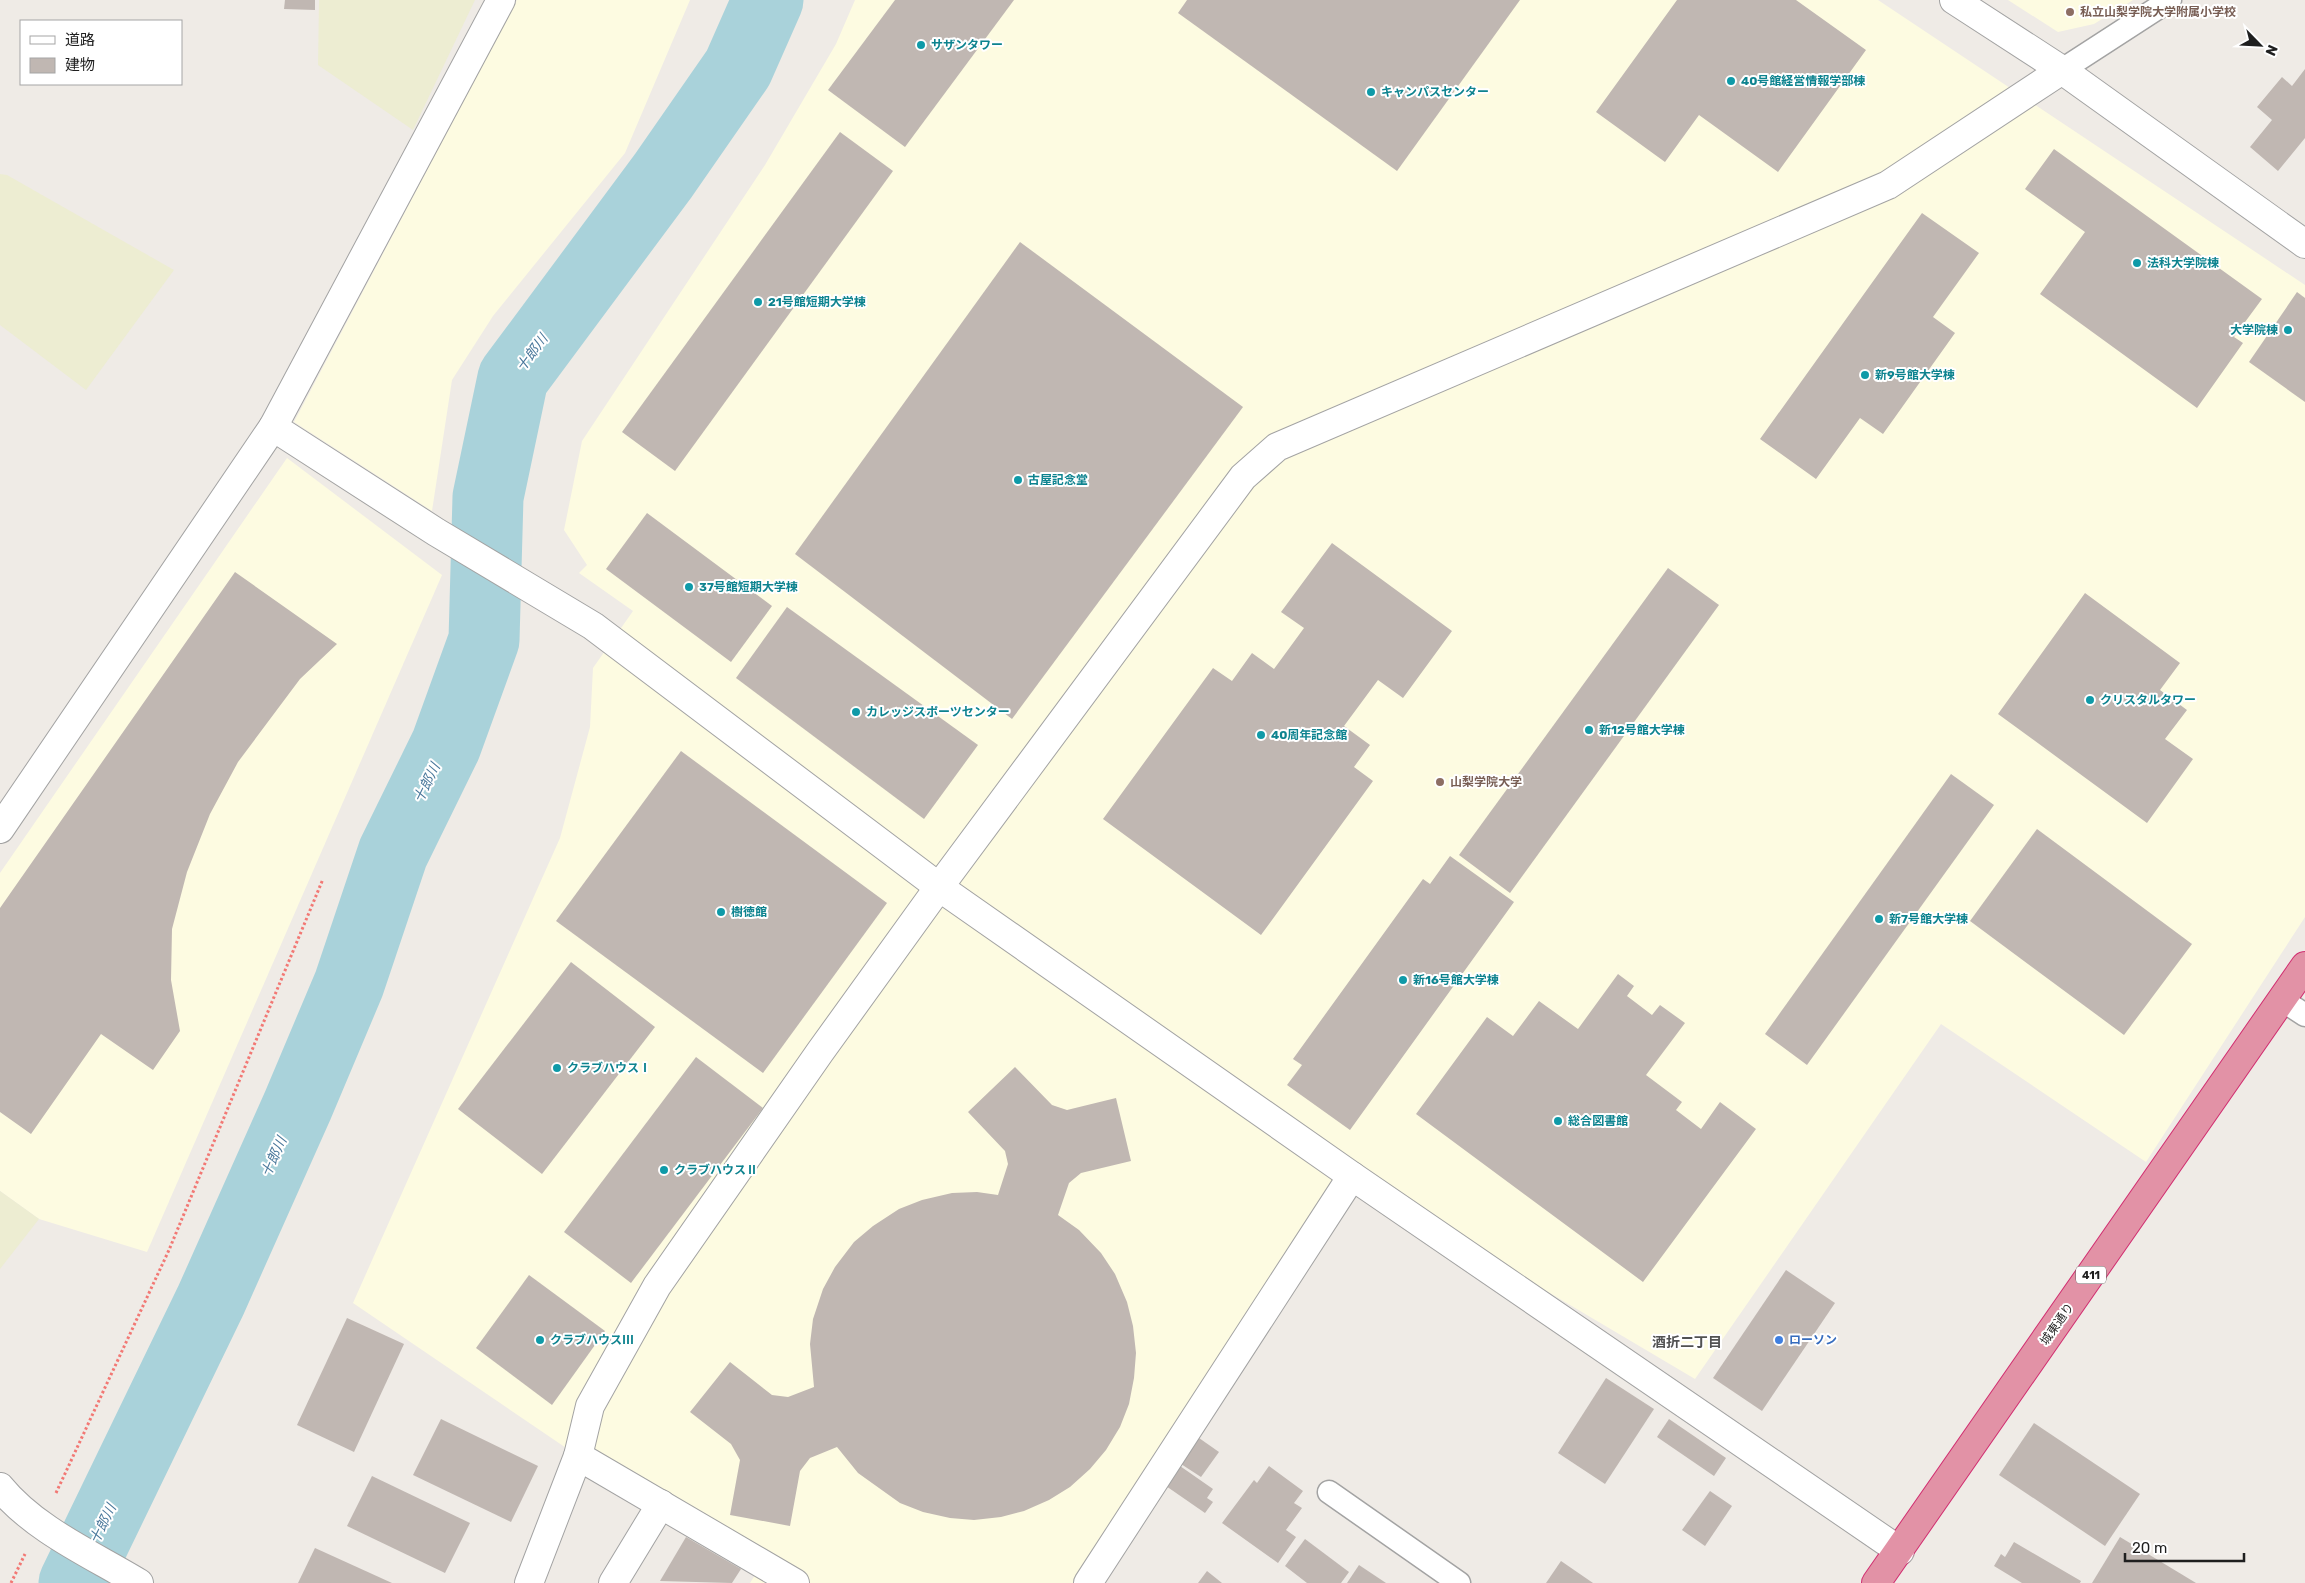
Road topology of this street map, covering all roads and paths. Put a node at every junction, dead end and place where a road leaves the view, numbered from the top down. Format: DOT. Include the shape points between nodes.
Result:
graph roads {
  1 [pos="501,0"];
  2 [pos="1954,0"];
  3 [pos="2170,0"];
  4 [pos="2062,70"];
  5 [pos="2305,244"];
  6 [pos="273,427"];
  7 [pos="0,829"];
  8 [pos="323,879"];
  9 [pos="939,887"];
  10 [pos="2305,966"];
  11 [pos="2282,1000"];
  12 [pos="2305,1015"];
  13 [pos="1352,1176"];
  14 [pos="578,1456"];
  15 [pos="0,1487"];
  16 [pos="1329,1492"];
  17 [pos="661,1504"];
  18 [pos="45,1526"];
  19 [pos="1900,1551"];
  20 [pos="11,1583"];
  21 [pos="140,1583"];
  22 [pos="529,1583"];
  23 [pos="613,1583"];
  24 [pos="795,1583"];
  25 [pos="1088,1583"];
  26 [pos="1459,1583"];
  27 [pos="1876,1583"];
  1 -- 6 [label="street"];
  2 -- 4 [label="street"];
  3 -- 4 [label="lane"];
  4 -- 5 [label="street"];
  4 -- 9 [label="street" via="1888,185 1277,448 1243,477"];
  6 -- 7 [label="street"];
  6 -- 9 [label="street" via="436,532 593,626"];
  8 -- 18 [label="path" via="169,1250 62,1480"];
  9 -- 13 [label="street"];
  9 -- 14 [label="street" via="657,1286 590,1406"];
  10 -- 11 [label="highway, 城東通り / 411"];
  11 -- 12 [label="lane"];
  11 -- 19 [label="highway, 城東通り / 411"];
  13 -- 19 [label="street"];
  13 -- 25 [label="street"];
  14 -- 17 [label="street"];
  14 -- 22 [label="street"];
  15 -- 18 [label="street"];
  16 -- 26 [label="lane"];
  17 -- 23 [label="street"];
  17 -- 24 [label="street"];
  18 -- 20 [label="path"];
  18 -- 21 [label="street"];
  19 -- 27 [label="highway, 城東通り / 411"];
}
